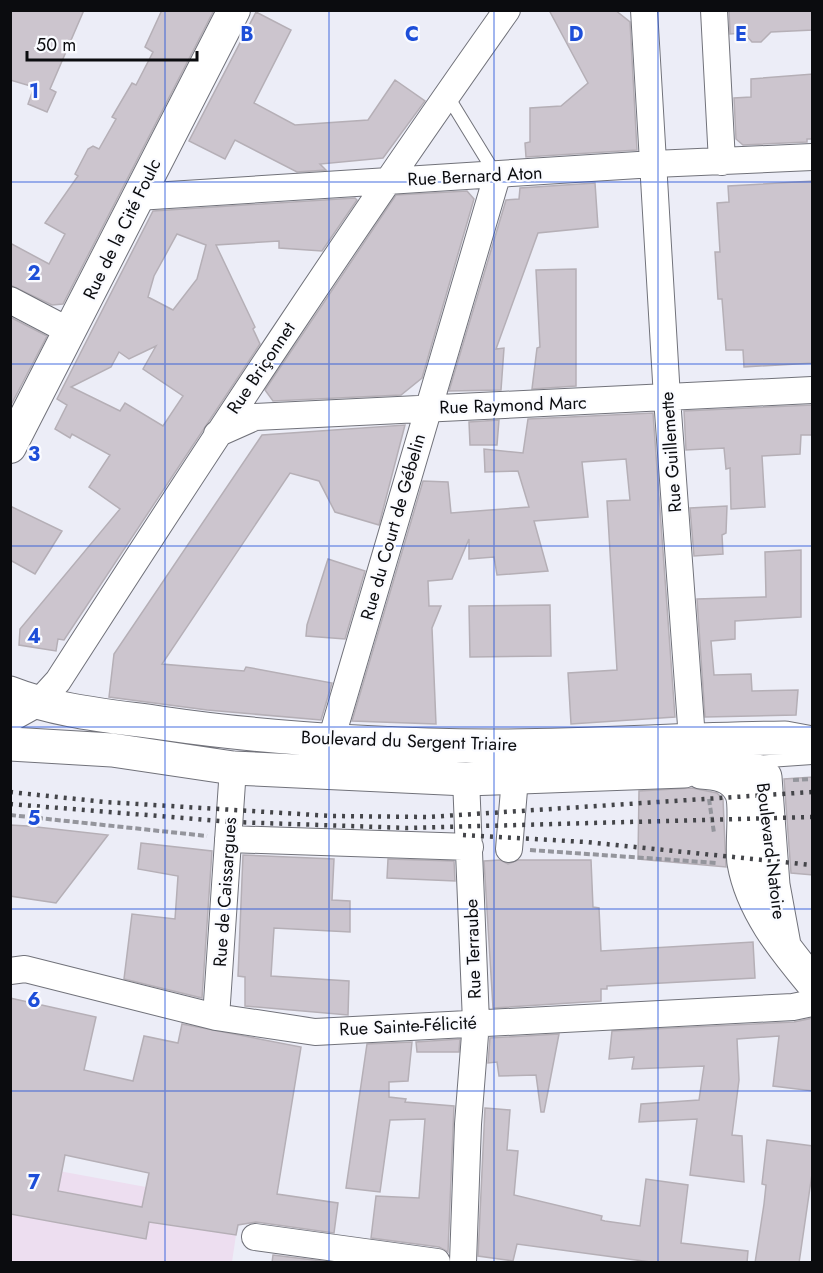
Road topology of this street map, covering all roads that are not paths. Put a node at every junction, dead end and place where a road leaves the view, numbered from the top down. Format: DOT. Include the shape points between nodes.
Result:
graph roads {
  1 [pos="234,10"];
  2 [pos="507,10"];
  3 [pos="644,10"];
  4 [pos="714,10"];
  5 [pos="447,95"];
  6 [pos="813,157"];
  7 [pos="722,162"];
  8 [pos="654,164"];
  9 [pos="497,176"];
  10 [pos="386,182"];
  11 [pos="137,197"];
  12 [pos="10,300"];
  13 [pos="71,332"];
  14 [pos="813,390"];
  15 [pos="667,398"];
  16 [pos="428,408"];
  17 [pos="217,434"];
  18 [pos="10,447"];
  19 [pos="19,705"];
  20 [pos="692,739"];
  21 [pos="331,740"];
  22 [pos="10,744"];
  23 [pos="777,757"];
  24 [pos="233,768"];
  25 [pos="515,778"];
  26 [pos="466,779"];
  27 [pos="228,838"];
  28 [pos="470,847"];
  29 [pos="508,849"];
  30 [pos="10,971"];
  31 [pos="813,982"];
  32 [pos="813,1003"];
  33 [pos="216,1017"];
  34 [pos="476,1022"];
  35 [pos="255,1237"];
  36 [pos="437,1263"];
  37 [pos="463,1263"];
  1 -- 11 [label="street, Rue de la Cité Foulc"];
  2 -- 5 [label="street, Rue Briçonnet"];
  3 -- 8 [label="street, Rue Guillemette"];
  4 -- 7 [label="street"];
  5 -- 9 [label="lane"];
  5 -- 10 [label="street, Rue Briçonnet"];
  6 -- 7 [label="street, Rue Bernard Aton"];
  7 -- 8 [label="street, Rue Bernard Aton"];
  8 -- 9 [label="street, Rue Bernard Aton"];
  8 -- 15 [label="street, Rue Guillemette"];
  9 -- 10 [label="street, Rue Bernard Aton"];
  9 -- 16 [label="street, Rue du Court de Gébelin"];
  10 -- 11 [label="street, Rue Bernard Aton"];
  10 -- 17 [label="street, Rue Briçonnet"];
  11 -- 13 [label="street, Rue de la Cité Foulc"];
  12 -- 13 [label="street"];
  13 -- 18 [label="street, Rue de la Cité Foulc"];
  14 -- 15 [label="street, Rue Raymond Marc"];
  15 -- 16 [label="street, Rue Raymond Marc"];
  15 -- 20 [label="street, Rue Guillemette"];
  16 -- 17 [label="street, Rue Raymond Marc" via="255,417"];
  16 -- 21 [label="street, Rue du Court de Gébelin"];
  17 -- 19 [label="street, Rue Briçonnet" via="58,681"];
  19 -- 21 [label="main road, Boulevard du Sergent Triaire" via="235,734"];
  20 -- 21 [label="main road, Boulevard du Sergent Triaire" via="491,746"];
  20 -- 23 [label="main road, Boulevard du Sergent Triaire"];
  22 -- 24 [label="main road, Boulevard du Sergent Triaire" via="112,750"];
  23 -- 25 [label="main road, Boulevard du Sergent Triaire" via="720,774 684,771"];
  23 -- 31 [label="main road, Boulevard Natoire" via="765,777 773,885 784,945"];
  24 -- 26 [label="main road, Boulevard du Sergent Triaire"];
  24 -- 27 [label="street, Rue de Caissargues"];
  25 -- 26 [label="main road, Boulevard du Sergent Triaire"];
  25 -- 29 [label="street"];
  26 -- 28 [label="street, Rue Terraube"];
  27 -- 28 [label="street"];
  27 -- 33 [label="street, Rue de Caissargues"];
  28 -- 34 [label="street, Rue Terraube"];
  30 -- 33 [label="street, Rue Sainte-Félicité" via="26,969"];
  32 -- 34 [label="street, Rue Sainte-Félicité"];
  33 -- 34 [label="street, Rue Sainte-Félicité" via="315,1032"];
  34 -- 37 [label="street, Rue Terraube"];
  35 -- 36 [label="street"];
}
